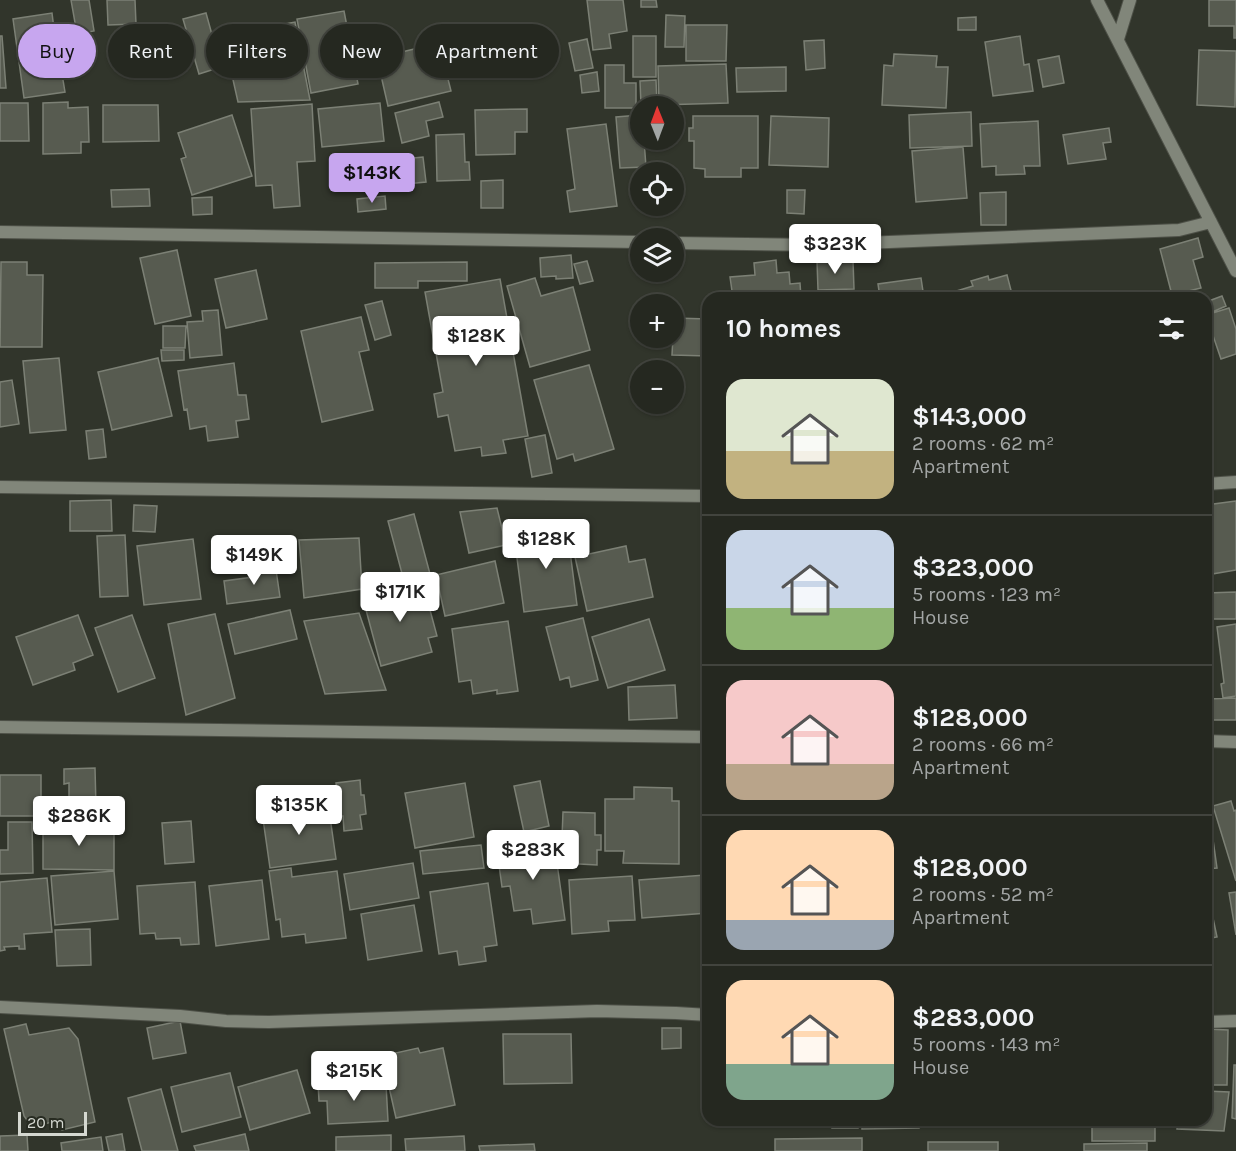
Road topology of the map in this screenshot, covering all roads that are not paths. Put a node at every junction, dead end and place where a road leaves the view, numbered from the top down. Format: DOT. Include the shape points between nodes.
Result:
graph roads {
  1 [pos="1097,0"];
  2 [pos="1130,0"];
  3 [pos="1118,39"];
  4 [pos="1211,222"];
  5 [pos="0,232"];
  6 [pos="630,242"];
  7 [pos="684,243"];
  8 [pos="1236,271"];
  9 [pos="1236,482"];
  10 [pos="1212,484"];
  11 [pos="0,487"];
  12 [pos="702,496"];
  13 [pos="0,727"];
  14 [pos="702,737"];
  15 [pos="1212,741"];
  16 [pos="1236,742"];
  17 [pos="0,1007"];
  18 [pos="702,1015"];
  19 [pos="1212,1022"];
  20 [pos="1236,1022"];
  1 -- 3 [label="street"];
  2 -- 3 [label="street"];
  3 -- 4 [label="street"];
  4 -- 7 [label="street" via="1179,230 815,245"];
  4 -- 8 [label="street"];
  5 -- 6 [label="street"];
  9 -- 10 [label="street"];
  11 -- 12 [label="street"];
  13 -- 14 [label="street"];
  15 -- 16 [label="street"];
  17 -- 18 [label="street" via="269,1022 597,1011"];
  19 -- 20 [label="street"];
}
